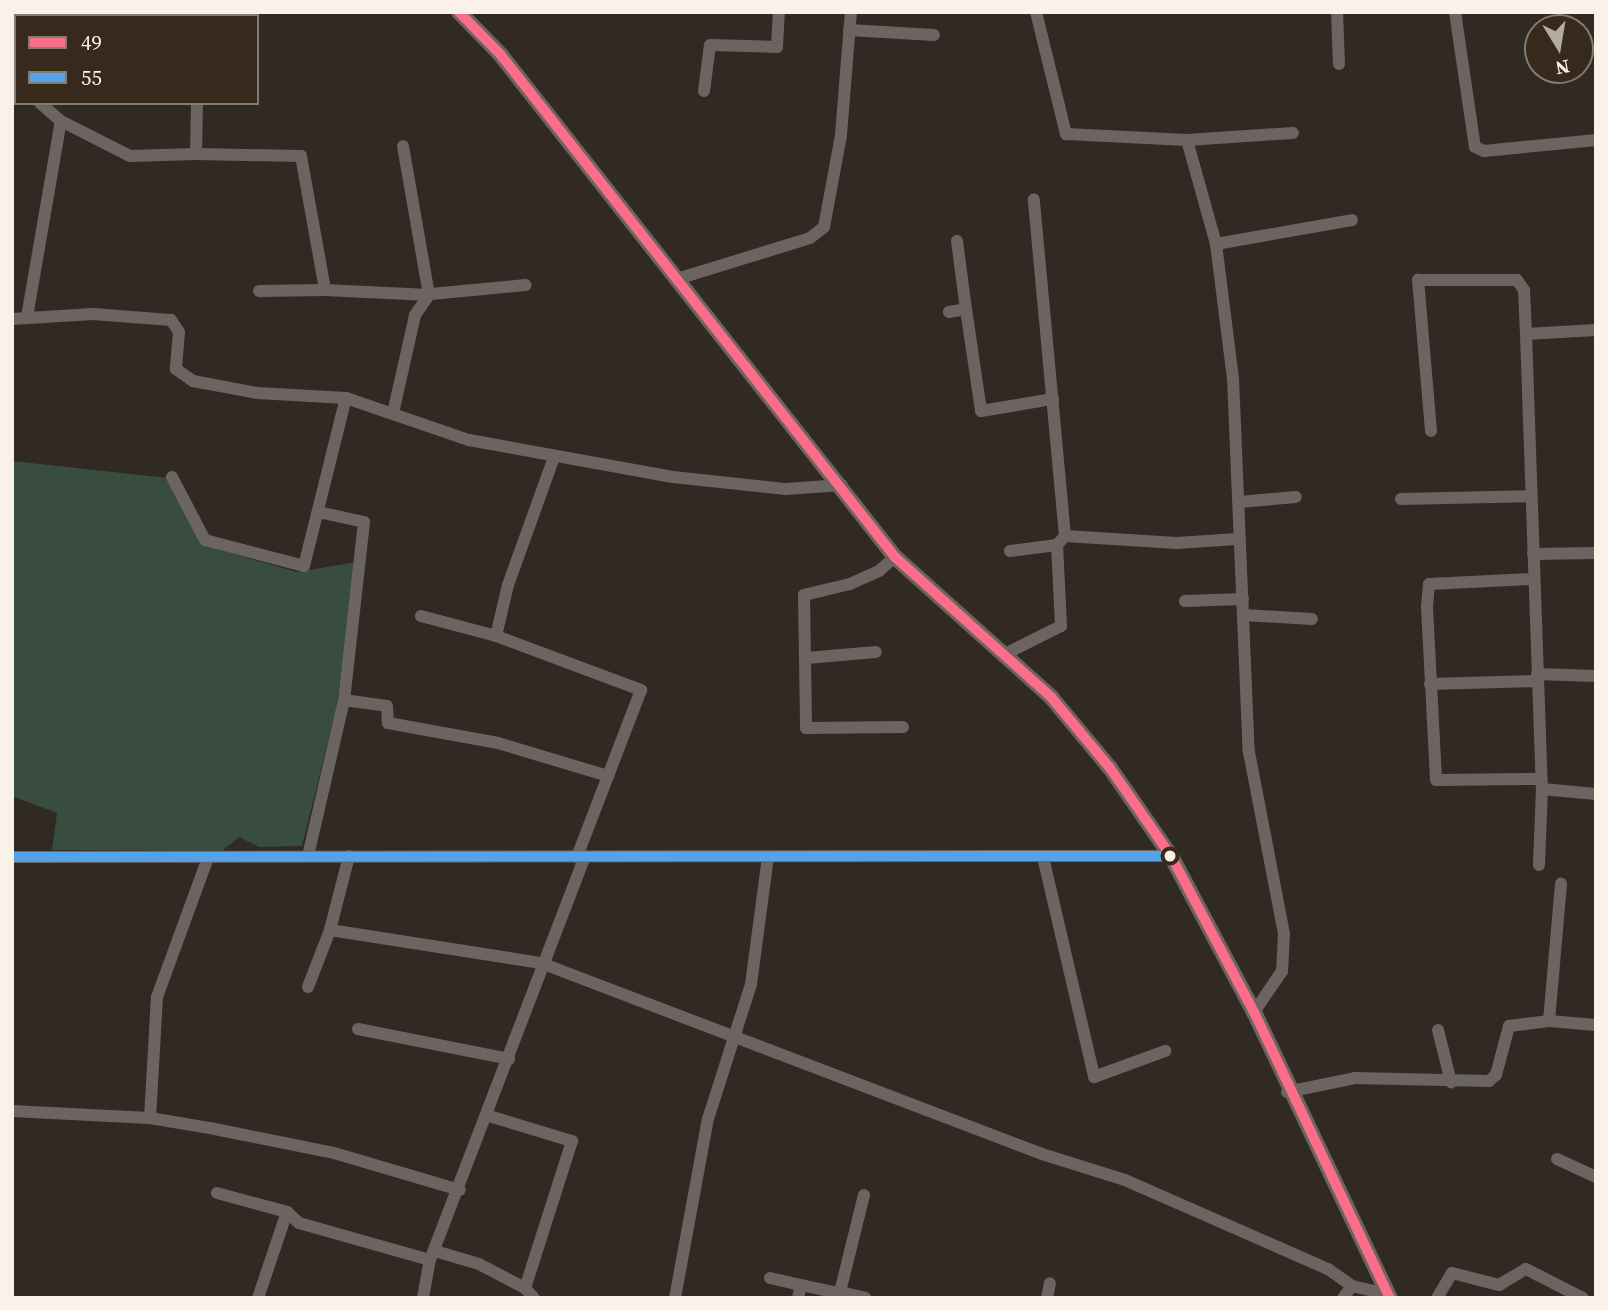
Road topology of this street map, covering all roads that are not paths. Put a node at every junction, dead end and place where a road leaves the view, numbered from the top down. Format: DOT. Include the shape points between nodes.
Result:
graph roads {
  1 [pos="458,12"];
  2 [pos="779,12"];
  3 [pos="851,12"];
  4 [pos="1036,12"];
  5 [pos="1337,12"];
  6 [pos="1455,12"];
  7 [pos="849,30"];
  8 [pos="934,36"];
  9 [pos="1339,64"];
  10 [pos="704,91"];
  11 [pos="42,105"];
  12 [pos="197,105"];
  13 [pos="61,121"];
  14 [pos="1293,132"];
  15 [pos="1186,140"];
  16 [pos="1596,140"];
  17 [pos="403,146"];
  18 [pos="197,154"];
  19 [pos="1034,199"];
  20 [pos="1352,220"];
  21 [pos="957,241"];
  22 [pos="1216,244"];
  23 [pos="677,279"];
  24 [pos="526,285"];
  25 [pos="325,290"];
  26 [pos="259,291"];
  27 [pos="430,295"];
  28 [pos="966,309"];
  29 [pos="949,312"];
  30 [pos="27,317"];
  31 [pos="12,319"];
  32 [pos="1596,330"];
  33 [pos="1527,334"];
  34 [pos="346,398"];
  35 [pos="1053,399"];
  36 [pos="393,413"];
  37 [pos="1431,431"];
  38 [pos="554,457"];
  39 [pos="172,477"];
  40 [pos="842,485"];
  41 [pos="1531,496"];
  42 [pos="1296,497"];
  43 [pos="1401,499"];
  44 [pos="1240,502"];
  45 [pos="318,512"];
  46 [pos="1237,539"];
  47 [pos="1061,541"];
  48 [pos="1010,551"];
  49 [pos="1596,552"];
  50 [pos="1533,554"];
  51 [pos="895,557"];
  52 [pos="1532,579"];
  53 [pos="1243,599"];
  54 [pos="1185,601"];
  55 [pos="1244,615"];
  56 [pos="421,616"];
  57 [pos="1312,619"];
  58 [pos="496,636"];
  59 [pos="876,652"];
  60 [pos="1003,655"];
  61 [pos="807,658"];
  62 [pos="1596,676"];
  63 [pos="1537,677"];
  64 [pos="1430,684"];
  65 [pos="344,700"];
  66 [pos="903,727"];
  67 [pos="608,776"];
  68 [pos="1541,784"];
  69 [pos="1596,794"];
  70 [pos="308,856"];
  71 [pos="349,856"];
  72 [pos="1043,856"];
  73 [pos="1171,856"];
  74 [pos="12,857"];
  75 [pos="581,857"];
  76 [pos="768,857"];
  77 [pos="208,858"];
  78 [pos="1539,865"];
  79 [pos="1561,884"];
  80 [pos="330,930"];
  81 [pos="541,963"];
  82 [pos="308,987"];
  83 [pos="1254,1012"];
  84 [pos="1549,1021"];
  85 [pos="1596,1025"];
  86 [pos="358,1029"];
  87 [pos="1438,1030"];
  88 [pos="734,1033"];
  89 [pos="1165,1051"];
  90 [pos="509,1059"];
  91 [pos="1451,1082"];
  92 [pos="1287,1092"];
  93 [pos="12,1111"];
  94 [pos="489,1116"];
  95 [pos="150,1118"];
  96 [pos="1557,1159"];
  97 [pos="1596,1177"];
  98 [pos="460,1189"];
  99 [pos="217,1193"];
  100 [pos="864,1195"];
  101 [pos="287,1212"];
  102 [pos="433,1255"];
  103 [pos="770,1278"];
  104 [pos="1050,1283"];
  105 [pos="1352,1286"];
  106 [pos="800,1292"];
  107 [pos="835,1292"];
  108 [pos="530,1293"];
  109 [pos="1389,1296"];
  110 [pos="258,1298"];
  111 [pos="424,1298"];
  112 [pos="675,1298"];
  113 [pos="865,1298"];
  114 [pos="1047,1298"];
  115 [pos="1343,1298"];
  116 [pos="1437,1298"];
  117 [pos="1583,1298"];
  1 -- 23 [label="main road" via="500,54"];
  2 -- 10 [label="street" via="777,47 710,45"];
  3 -- 7 [label="street"];
  4 -- 15 [label="street" via="1066,134"];
  5 -- 9 [label="street"];
  6 -- 16 [label="street" via="1475,147 1484,151"];
  7 -- 8 [label="street"];
  7 -- 23 [label="street" via="841,135 820,233"];
  11 -- 13 [label="street"];
  12 -- 18 [label="street"];
  13 -- 18 [label="street" via="130,156"];
  13 -- 30 [label="street"];
  14 -- 15 [label="street"];
  15 -- 22 [label="street"];
  17 -- 27 [label="street"];
  18 -- 25 [label="street" via="301,156"];
  19 -- 35 [label="street"];
  20 -- 22 [label="street"];
  21 -- 28 [label="street"];
  22 -- 44 [label="street"];
  23 -- 40 [label="main road"];
  24 -- 27 [label="street"];
  25 -- 26 [label="street"];
  25 -- 27 [label="street"];
  27 -- 36 [label="street" via="415,315"];
  28 -- 29 [label="street"];
  28 -- 35 [label="street" via="981,411"];
  30 -- 31 [label="street"];
  30 -- 34 [label="street" via="114,314 171,320 179,332 176,369 184,377 257,393"];
  32 -- 33 [label="street"];
  33 -- 37 [label="street" via="1524,290 1517,280 1418,279"];
  33 -- 41 [label="street"];
  34 -- 36 [label="street"];
  34 -- 45 [label="street"];
  35 -- 47 [label="street"];
  36 -- 38 [label="street" via="469,440"];
  38 -- 40 [label="street" via="786,489"];
  38 -- 58 [label="street" via="508,585"];
  39 -- 45 [label="street" via="205,540 304,566"];
  40 -- 51 [label="main road"];
  41 -- 43 [label="street"];
  41 -- 50 [label="street"];
  42 -- 44 [label="street"];
  44 -- 46 [label="street"];
  45 -- 65 [label="street" via="364,522"];
  46 -- 47 [label="street"];
  46 -- 53 [label="street"];
  47 -- 48 [label="street"];
  47 -- 60 [label="street" via="1061,626"];
  49 -- 50 [label="street"];
  50 -- 52 [label="street"];
  51 -- 60 [label="main road"];
  51 -- 61 [label="street" via="869,575 804,596"];
  52 -- 63 [label="street"];
  52 -- 64 [label="street" via="1426,586"];
  53 -- 54 [label="street"];
  53 -- 55 [label="street"];
  55 -- 57 [label="street"];
  55 -- 83 [label="street" via="1249,752 1284,934 1282,971"];
  56 -- 58 [label="street"];
  58 -- 67 [label="street" via="641,690"];
  59 -- 61 [label="street"];
  60 -- 73 [label="main road" via="1060,707"];
  61 -- 66 [label="street" via="806,728"];
  62 -- 63 [label="street"];
  63 -- 64 [label="street"];
  63 -- 68 [label="street"];
  64 -- 68 [label="street" via="1438,782"];
  65 -- 67 [label="street" via="387,706 388,723 498,743"];
  65 -- 70 [label="street"];
  67 -- 75 [label="street"];
  68 -- 69 [label="street"];
  68 -- 78 [label="street"];
  70 -- 71 [label="street"];
  70 -- 77 [label="street"];
  71 -- 75 [label="street"];
  71 -- 80 [label="street"];
  72 -- 73 [label="street"];
  72 -- 76 [label="street"];
  72 -- 89 [label="street" via="1094,1077"];
  73 -- 83 [label="main road"];
  74 -- 77 [label="street"];
  75 -- 76 [label="street"];
  75 -- 81 [label="street"];
  76 -- 88 [label="street" via="751,984"];
  77 -- 95 [label="street" via="157,997"];
  79 -- 84 [label="street"];
  80 -- 81 [label="street"];
  80 -- 82 [label="street"];
  81 -- 88 [label="street"];
  81 -- 90 [label="street"];
  83 -- 92 [label="main road"];
  84 -- 85 [label="street"];
  84 -- 91 [label="street" via="1505,1029 1493,1079"];
  86 -- 90 [label="street"];
  87 -- 91 [label="street"];
  88 -- 105 [label="street" via="1042,1154 1125,1180 1328,1269"];
  88 -- 112 [label="street" via="708,1119"];
  90 -- 94 [label="street"];
  91 -- 92 [label="street" via="1355,1078"];
  92 -- 109 [label="main road"];
  93 -- 95 [label="street"];
  94 -- 98 [label="street"];
  94 -- 108 [label="street" via="572,1141"];
  95 -- 98 [label="street" via="334,1153"];
  96 -- 97 [label="street"];
  98 -- 102 [label="street"];
  99 -- 101 [label="street"];
  100 -- 113 [label="street" via="839,1292"];
  101 -- 102 [label="street" via="299,1223"];
  101 -- 110 [label="street"];
  102 -- 108 [label="street" via="479,1264"];
  102 -- 111 [label="street"];
  103 -- 106 [label="street"];
  104 -- 114 [label="street"];
  105 -- 109 [label="street"];
  105 -- 115 [label="street"];
  106 -- 107 [label="street"];
  116 -- 117 [label="street" via="1451,1273 1499,1285 1526,1269"];
}
